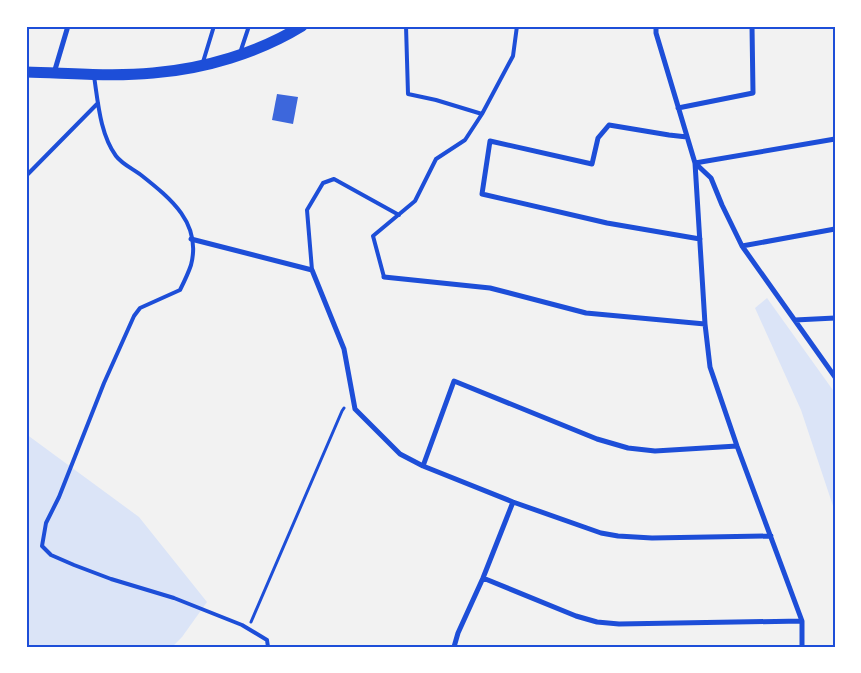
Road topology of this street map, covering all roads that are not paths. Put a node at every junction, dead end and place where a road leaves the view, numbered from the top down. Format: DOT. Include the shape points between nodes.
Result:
graph roads {
  1 [pos="68,26"];
  2 [pos="214,26"];
  3 [pos="249,26"];
  4 [pos="302,26"];
  5 [pos="406,26"];
  6 [pos="517,26"];
  7 [pos="656,26"];
  8 [pos="752,26"];
  9 [pos="240,54"];
  10 [pos="202,66"];
  11 [pos="26,72"];
  12 [pos="54,73"];
  13 [pos="94,74"];
  14 [pos="98,103"];
  15 [pos="678,108"];
  16 [pos="482,114"];
  17 [pos="687,137"];
  18 [pos="835,139"];
  19 [pos="695,163"];
  20 [pos="26,176"];
  21 [pos="399,215"];
  22 [pos="835,229"];
  23 [pos="192,239"];
  24 [pos="700,239"];
  25 [pos="742,246"];
  26 [pos="312,270"];
  27 [pos="384,276"];
  28 [pos="835,318"];
  29 [pos="795,320"];
  30 [pos="705,324"];
  31 [pos="835,377"];
  32 [pos="737,446"];
  33 [pos="423,466"];
  34 [pos="513,502"];
  35 [pos="771,536"];
  36 [pos="483,578"];
  37 [pos="802,621"];
  38 [pos="268,647"];
  39 [pos="454,647"];
  40 [pos="802,647"];
  1 -- 12 [label="street"];
  2 -- 10 [label="lane"];
  3 -- 9 [label="lane"];
  4 -- 9 [label="main road"];
  5 -- 16 [label="lane" via="408,94"];
  6 -- 16 [label="lane" via="513,56"];
  7 -- 15 [label="street"];
  8 -- 15 [label="street" via="753,93"];
  9 -- 10 [label="main road"];
  10 -- 13 [label="main road" via="154,73"];
  11 -- 12 [label="main road"];
  12 -- 13 [label="main road"];
  13 -- 14 [label="lane"];
  14 -- 20 [label="lane"];
  14 -- 23 [label="lane" via="108,142 117,158 174,204 190,227"];
  15 -- 17 [label="street"];
  16 -- 21 [label="lane" via="465,140 436,159 415,201"];
  17 -- 19 [label="street"];
  17 -- 24 [label="street" via="610,126 598,138 592,164 490,141 482,194 607,223"];
  18 -- 19 [label="street"];
  19 -- 24 [label="street"];
  19 -- 25 [label="street" via="711,178"];
  21 -- 26 [label="lane" via="334,178 323,182 307,210"];
  21 -- 27 [label="lane" via="372,236"];
  22 -- 25 [label="street"];
  23 -- 26 [label="street"];
  23 -- 38 [label="lane" via="191,265 180,290 140,308 134,316 46,523 42,546 51,555 74,566 174,598 249,629 267,640"];
  24 -- 30 [label="street"];
  25 -- 29 [label="street"];
  26 -- 33 [label="street" via="344,349 355,409 400,454"];
  27 -- 30 [label="street" via="490,288 586,313"];
  28 -- 29 [label="street"];
  29 -- 31 [label="street"];
  30 -- 32 [label="street" via="710,367"];
  32 -- 33 [label="street" via="654,451 628,448 597,439 454,381"];
  32 -- 35 [label="street"];
  33 -- 34 [label="street"];
  34 -- 35 [label="street" via="618,536"];
  34 -- 36 [label="street"];
  35 -- 37 [label="street"];
  36 -- 37 [label="street" via="597,622"];
  36 -- 39 [label="street"];
  37 -- 40 [label="street"];
}
